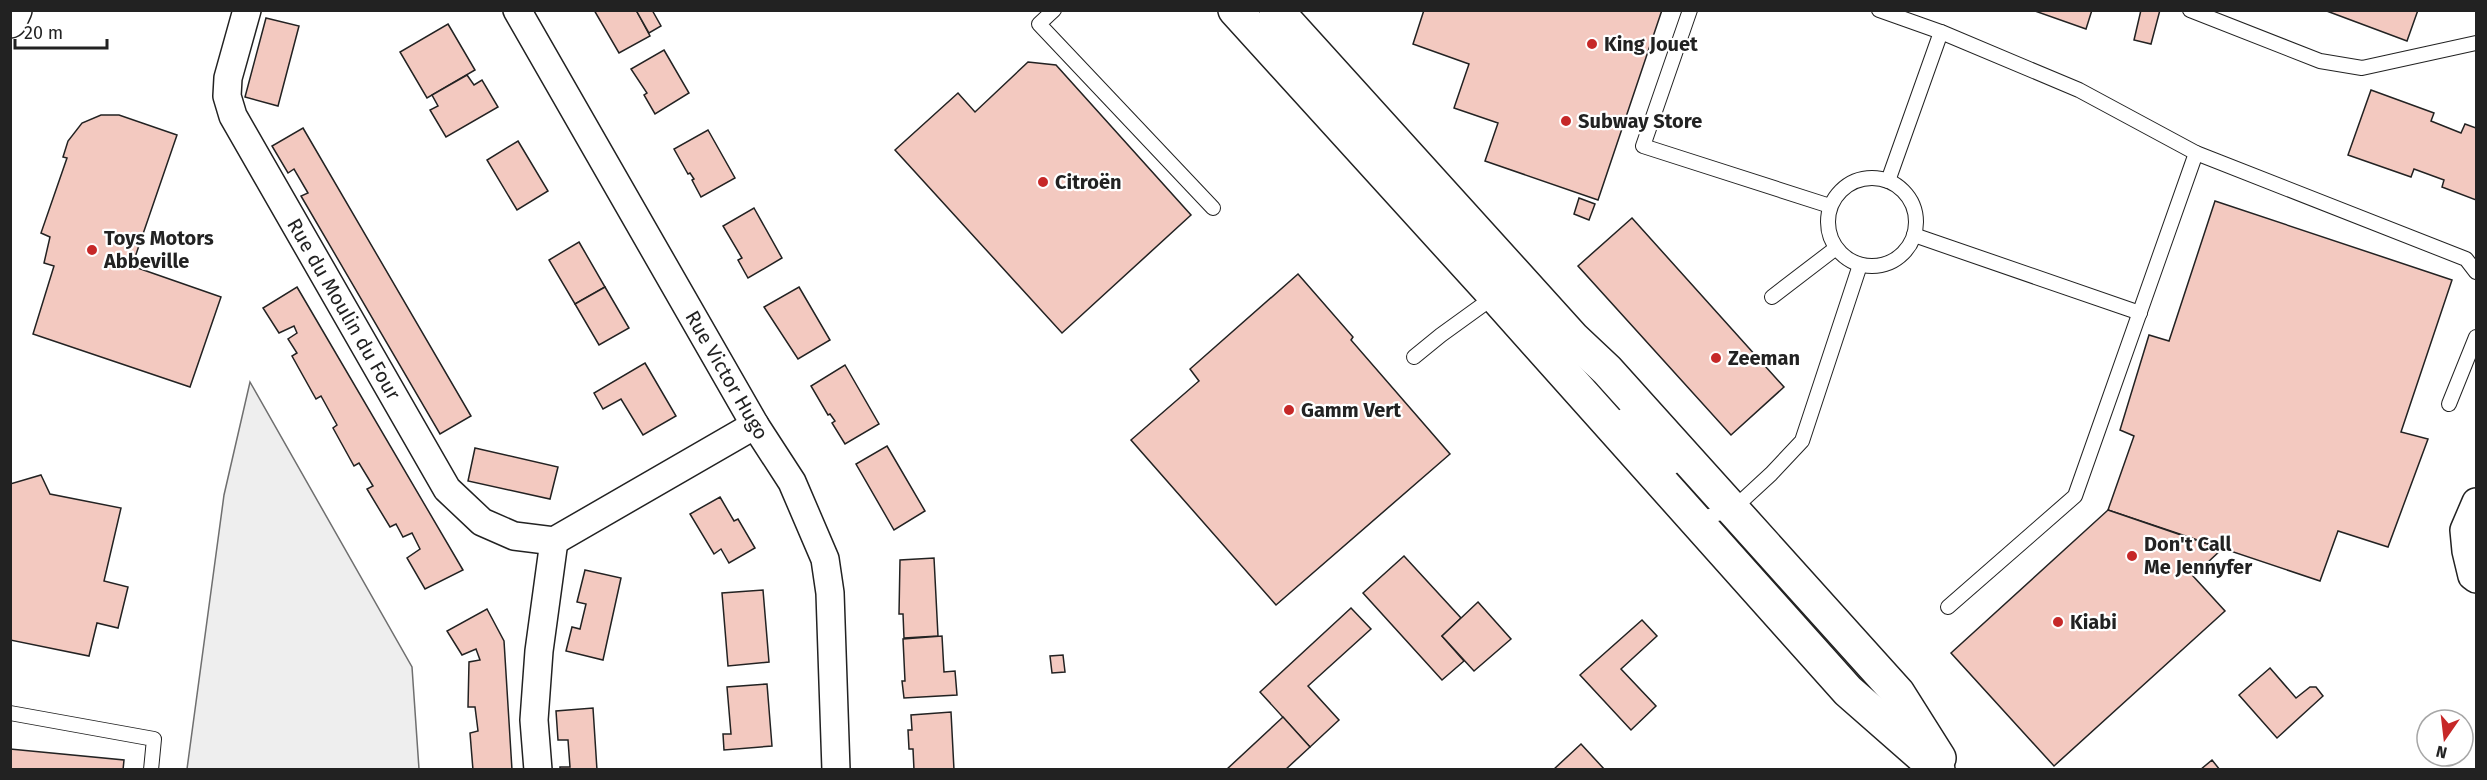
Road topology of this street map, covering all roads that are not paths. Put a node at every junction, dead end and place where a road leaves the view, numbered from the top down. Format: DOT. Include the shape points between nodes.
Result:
graph roads {
  1 [pos="15,10"];
  2 [pos="247,10"];
  3 [pos="518,10"];
  4 [pos="1054,10"];
  5 [pos="1235,10"];
  6 [pos="1276,10"];
  7 [pos="1690,10"];
  8 [pos="1879,10"];
  9 [pos="2190,10"];
  10 [pos="10,21"];
  11 [pos="1941,32"];
  12 [pos="2476,44"];
  13 [pos="2196,153"];
  14 [pos="1888,181"];
  15 [pos="1830,206"];
  16 [pos="1213,208"];
  17 [pos="1914,235"];
  18 [pos="1836,248"];
  19 [pos="1860,265"];
  20 [pos="2476,272"];
  21 [pos="1495,296"];
  22 [pos="1772,297"];
  23 [pos="2140,313"];
  24 [pos="2476,337"];
  25 [pos="1414,357"];
  26 [pos="1583,394"];
  27 [pos="2449,404"];
  28 [pos="755,425"];
  29 [pos="1685,480"];
  30 [pos="2476,502"];
  31 [pos="1713,513"];
  32 [pos="554,541"];
  33 [pos="2476,579"];
  34 [pos="1948,607"];
  35 [pos="10,713"];
  36 [pos="151,770"];
  37 [pos="538,770"];
  38 [pos="836,770"];
  39 [pos="1938,770"];
  40 [pos="1946,770"];
  1 -- 10 [label="main road"];
  2 -- 32 [label="street, Rue du Moulin du Four" via="228,78 227,96 233,116 447,489 482,522 514,536"];
  3 -- 28 [label="street, Rue Victor Hugo"];
  4 -- 16 [label="lane" via="1039,24"];
  5 -- 21 [label="main road"];
  6 -- 31 [label="main road" via="1573,338 1607,370"];
  7 -- 15 [label="lane" via="1643,146"];
  8 -- 11 [label="lane"];
  9 -- 12 [label="lane" via="2319,61 2362,68"];
  11 -- 13 [label="lane" via="2079,90"];
  11 -- 14 [label="lane"];
  13 -- 20 [label="lane" via="2466,259"];
  13 -- 23 [label="lane"];
  14 -- 15 [label="lane" via="1860,179 1848,185"];
  14 -- 17 [label="lane" via="1911,203 1916,222"];
  15 -- 18 [label="lane" via="1829,235"];
  17 -- 19 [label="lane" via="1908,247 1887,263"];
  17 -- 23 [label="lane"];
  18 -- 19 [label="lane"];
  18 -- 22 [label="lane"];
  19 -- 31 [label="lane" via="1802,441 1771,474"];
  21 -- 25 [label="lane"];
  21 -- 26 [label="main road"];
  23 -- 34 [label="lane" via="2075,496"];
  24 -- 27 [label="lane"];
  26 -- 29 [label="lane" via="1617,410"];
  26 -- 31 [label="main road"];
  28 -- 32 [label="street"];
  28 -- 38 [label="street, Rue Victor Hugo" via="792,482 825,559 830,593"];
  30 -- 33 [label="street" via="2464,530 2472,576"];
  31 -- 39 [label="main road" via="1848,691"];
  31 -- 40 [label="main road" via="1797,578 1898,693"];
  32 -- 37 [label="street" via="537,674 534,720"];
  35 -- 36 [label="lane" via="154,739"];
}
